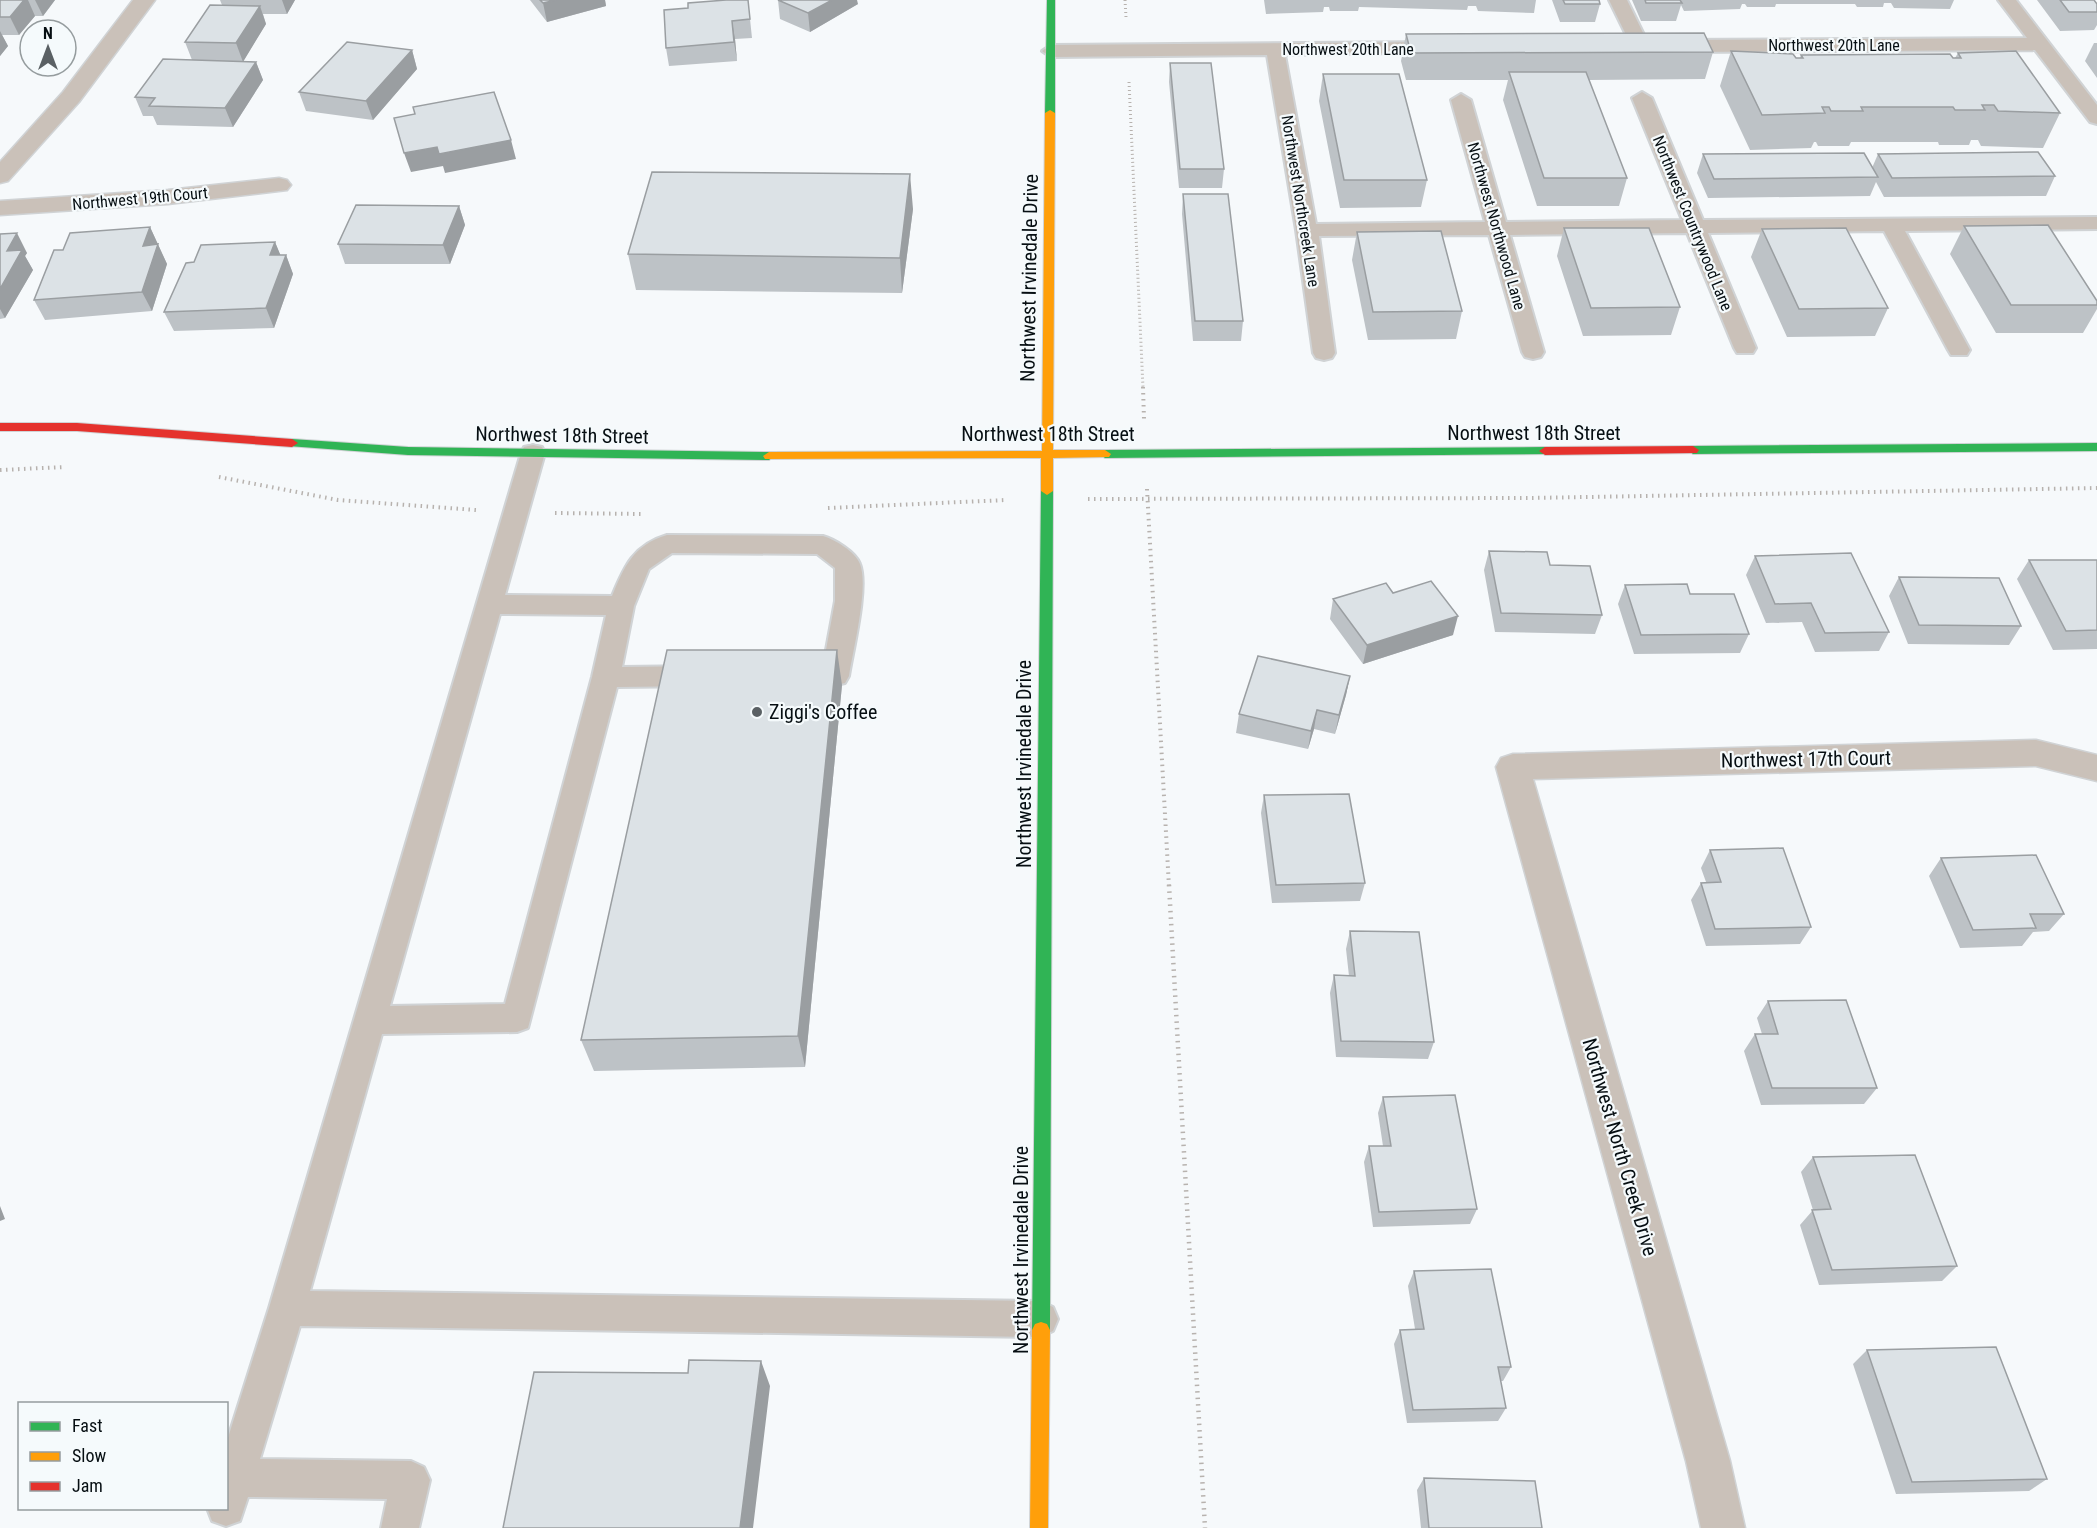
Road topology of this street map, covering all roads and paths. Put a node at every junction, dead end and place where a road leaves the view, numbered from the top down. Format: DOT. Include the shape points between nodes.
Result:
graph roads {
  1 [pos="144,0"];
  2 [pos="1051,0"];
  3 [pos="1125,0"];
  4 [pos="1618,0"];
  5 [pos="2007,0"];
  6 [pos="2041,44"];
  7 [pos="1617,47"];
  8 [pos="1641,47"];
  9 [pos="1464,48"];
  10 [pos="1275,49"];
  11 [pos="1128,50"];
  12 [pos="1051,51"];
  13 [pos="1642,98"];
  14 [pos="1461,100"];
  15 [pos="2097,118"];
  16 [pos="0,176"];
  17 [pos="279,185"];
  18 [pos="0,208"];
  19 [pos="2096,225"];
  20 [pos="1892,226"];
  21 [pos="1695,227"];
  22 [pos="1498,229"];
  23 [pos="1307,230"];
  24 [pos="1745,348"];
  25 [pos="1959,350"];
  26 [pos="1533,352"];
  27 [pos="1324,353"];
  28 [pos="0,427"];
  29 [pos="2097,447"];
  30 [pos="533,453"];
  31 [pos="1046,454"];
  32 [pos="1145,454"];
  33 [pos="489,604"];
  34 [pos="621,606"];
  35 [pos="722,676"];
  36 [pos="790,676"];
  37 [pos="606,677"];
  38 [pos="1513,767"];
  39 [pos="2097,768"];
  40 [pos="370,1020"];
  41 [pos="287,1308"];
  42 [pos="1040,1319"];
  43 [pos="229,1498"];
  44 [pos="225,1510"];
  45 [pos="220,1528"];
  46 [pos="399,1528"];
  47 [pos="1039,1528"];
  48 [pos="1205,1528"];
  49 [pos="1723,1528"];
  1 -- 16 [label="street" via="71,97"];
  2 -- 12 [label="main road, Northwest Irvinedale Drive"];
  3 -- 11 [label="path"];
  4 -- 8 [label="lane"];
  5 -- 6 [label="lane"];
  6 -- 8 [label="lane, Northwest 20th Lane"];
  6 -- 15 [label="lane"];
  7 -- 8 [label="lane, Northwest 20th Lane"];
  9 -- 10 [label="lane, Northwest 20th Lane"];
  10 -- 11 [label="lane, Northwest 20th Lane"];
  10 -- 23 [label="lane, Northwest Northcreek Lane"];
  11 -- 12 [label="lane, Northwest 20th Lane"];
  11 -- 32 [label="path"];
  12 -- 31 [label="main road, Northwest Irvinedale Drive"];
  13 -- 21 [label="lane, Northwest Countrywood Lane"];
  14 -- 22 [label="lane, Northwest Northwood Lane"];
  17 -- 18 [label="street, Northwest 19th Court"];
  19 -- 20 [label="lane"];
  20 -- 21 [label="lane"];
  20 -- 25 [label="lane"];
  21 -- 22 [label="lane"];
  21 -- 24 [label="lane, Northwest Countrywood Lane"];
  22 -- 23 [label="lane"];
  22 -- 26 [label="lane, Northwest Northwood Lane"];
  23 -- 27 [label="lane, Northwest Northcreek Lane"];
  28 -- 30 [label="main road, Northwest 18th Street" via="77,427 408,451"];
  29 -- 32 [label="main road, Northwest 18th Street"];
  30 -- 31 [label="main road, Northwest 18th Street" via="684,457"];
  30 -- 33 [label="lane"];
  31 -- 32 [label="main road, Northwest 18th Street"];
  31 -- 42 [label="main road, Northwest Irvinedale Drive"];
  32 -- 48 [label="path"];
  33 -- 34 [label="lane"];
  33 -- 40 [label="lane"];
  34 -- 36 [label="lane" via="638,564 667,544 823,545 848,565 848,601 835,676"];
  34 -- 37 [label="lane"];
  35 -- 37 [label="lane"];
  37 -- 40 [label="lane" via="517,1018"];
  38 -- 39 [label="street, Northwest 17th Court" via="2036,753"];
  38 -- 49 [label="street, Northwest North Creek Drive" via="1708,1461"];
  40 -- 41 [label="lane"];
  41 -- 42 [label="lane"];
  41 -- 43 [label="lane"];
  42 -- 47 [label="main road, Northwest Irvinedale Drive"];
  43 -- 46 [label="lane" via="411,1480"];
  44 -- 45 [label="lane"];
}
